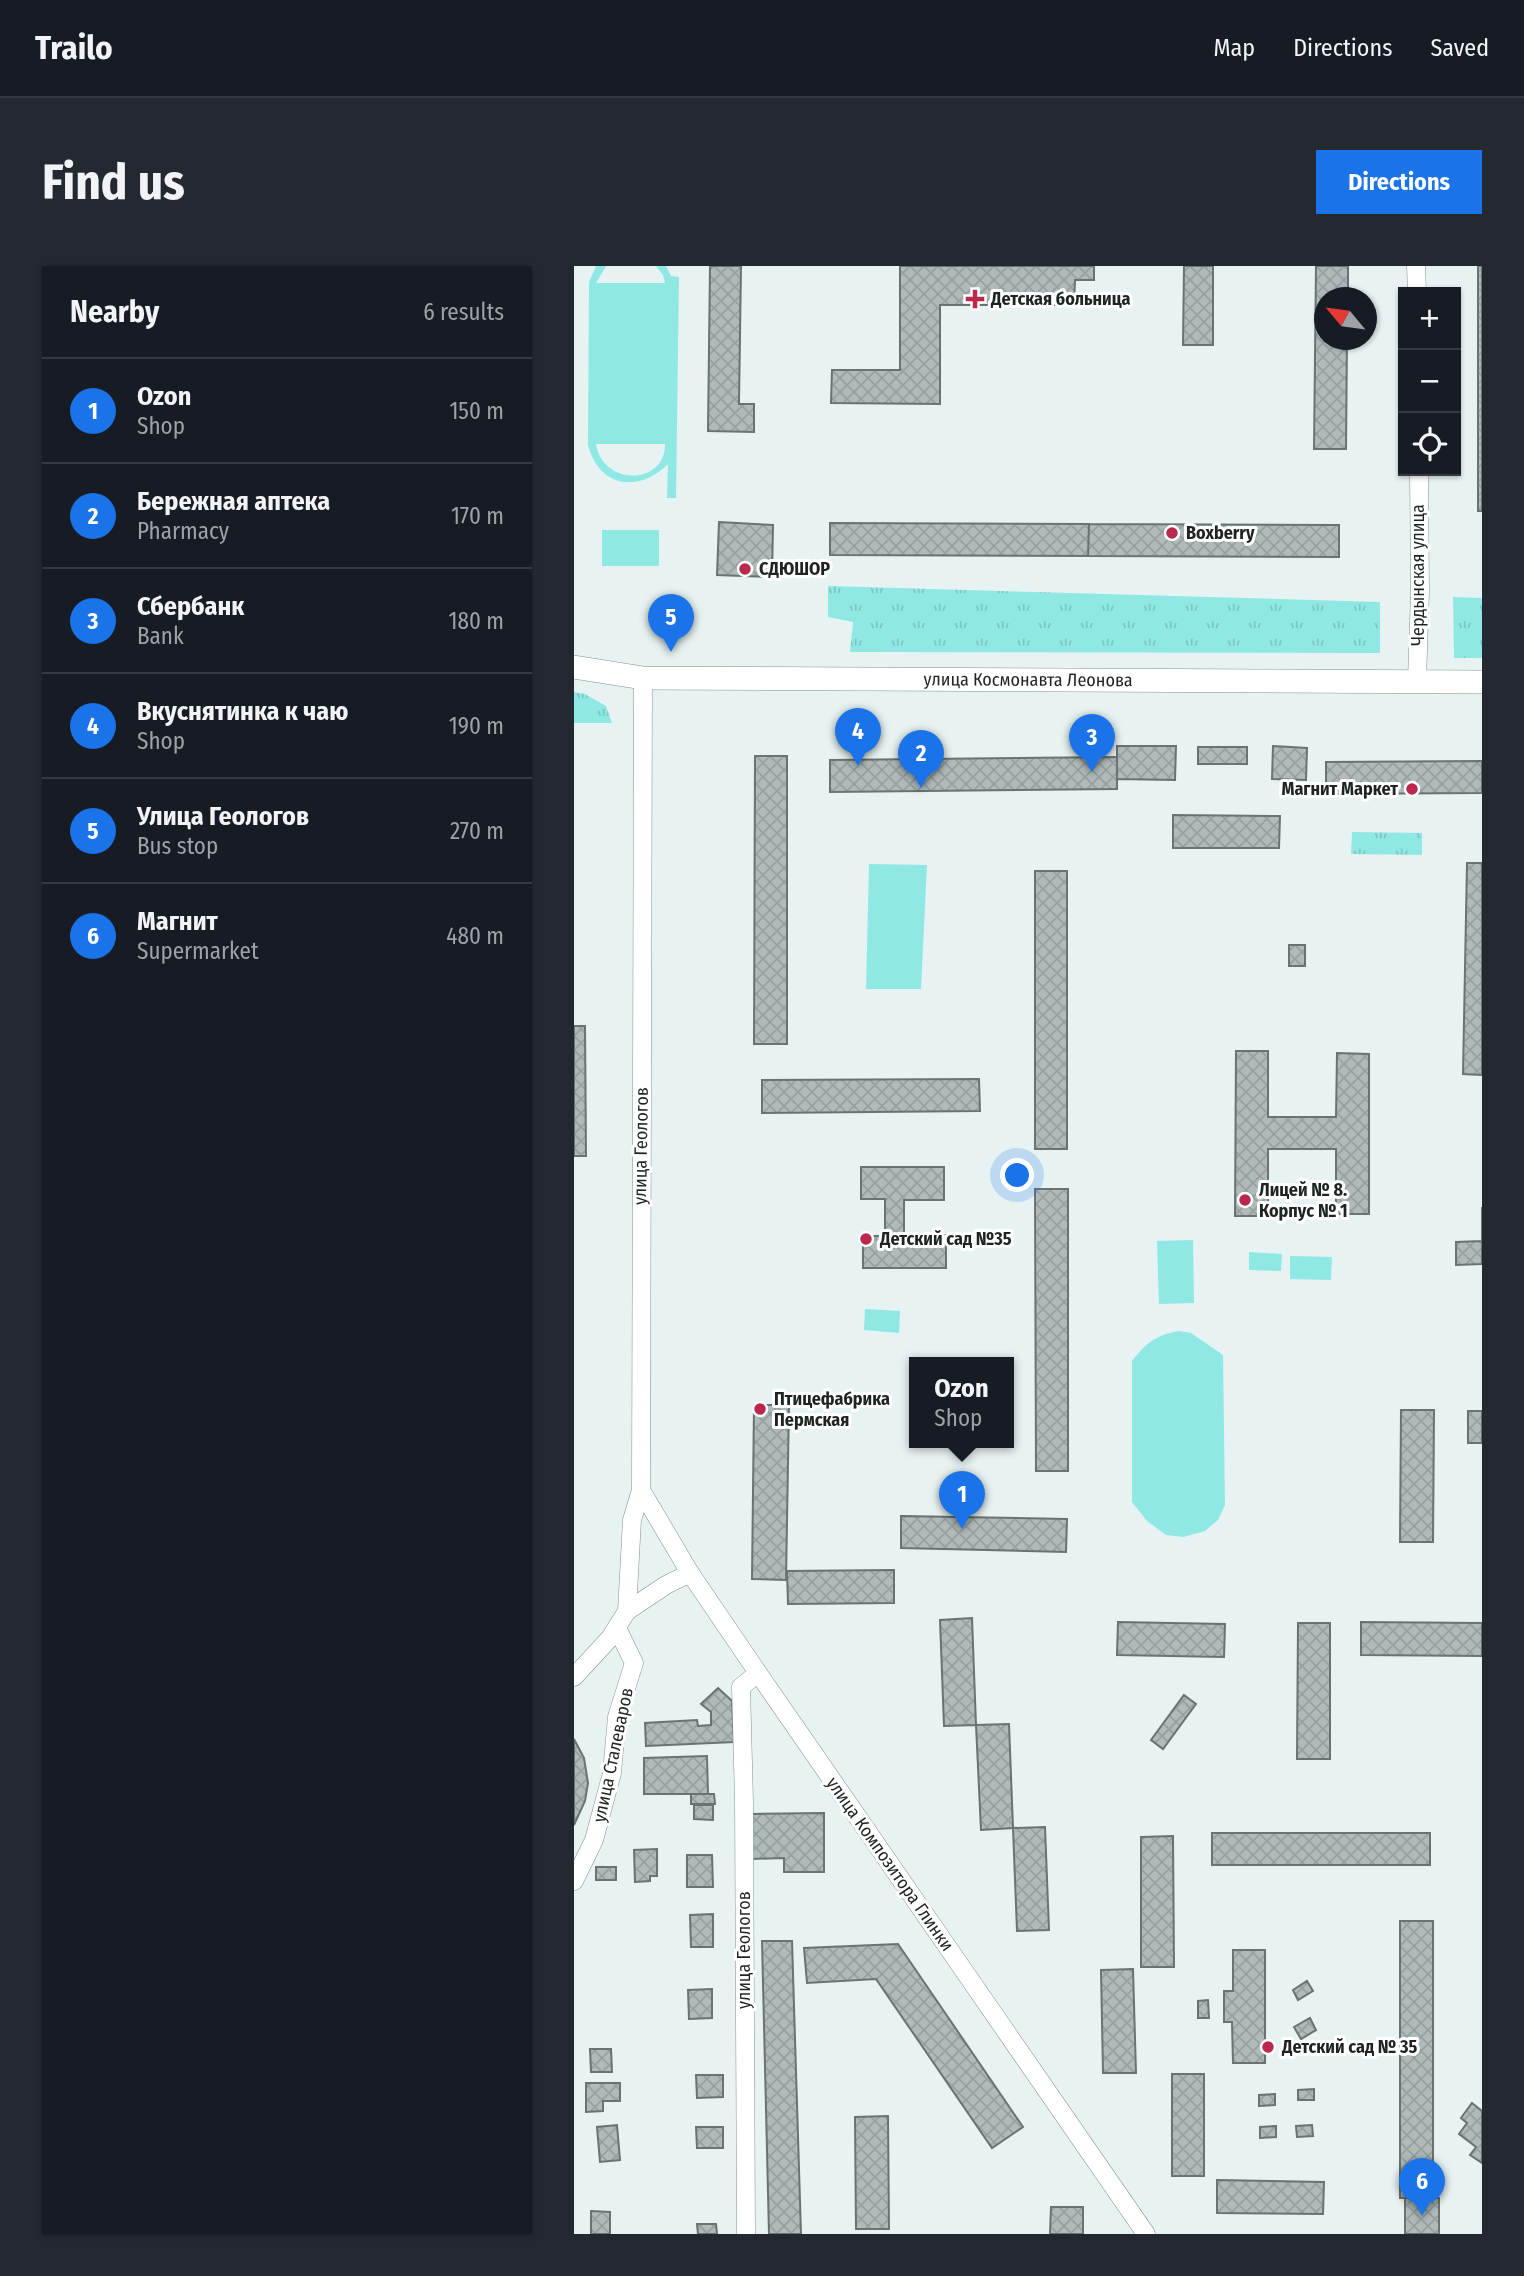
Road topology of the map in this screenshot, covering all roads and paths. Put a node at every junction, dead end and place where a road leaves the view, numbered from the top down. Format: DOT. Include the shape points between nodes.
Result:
graph roads {
  1 [pos="1416,266"];
  2 [pos="1417,287"];
  3 [pos="1419,476"];
  4 [pos="574,667"];
  5 [pos="643,678"];
  6 [pos="1417,680"];
  7 [pos="1482,681"];
  8 [pos="641,1490"];
  9 [pos="690,1573"];
  10 [pos="627,1611"];
  11 [pos="617,1628"];
  12 [pos="758,1673"];
  13 [pos="574,1676"];
  14 [pos="574,1881"];
  15 [pos="746,2234"];
  16 [pos="1146,2234"];
  1 -- 2 [label="street"];
  3 -- 6 [label="street, Чердынская улица"];
  4 -- 5 [label="main road, улица Космонавта Леонова"];
  5 -- 6 [label="main road, улица Космонавта Леонова"];
  5 -- 8 [label="street, улица Геологов"];
  6 -- 7 [label="main road, улица Космонавта Леонова"];
  8 -- 9 [label="street, улица Композитора Глинки"];
  8 -- 10 [label="street, улица Геологов" via="632,1520"];
  9 -- 10 [label="street"];
  9 -- 12 [label="street, улица Композитора Глинки"];
  10 -- 11 [label="street"];
  11 -- 13 [label="street"];
  11 -- 14 [label="street, улица Сталеваров" via="634,1663 617,1717 612,1773 602,1813"];
  12 -- 15 [label="street, улица Геологов" via="741,1687"];
  12 -- 16 [label="street, улица Композитора Глинки"];
}
